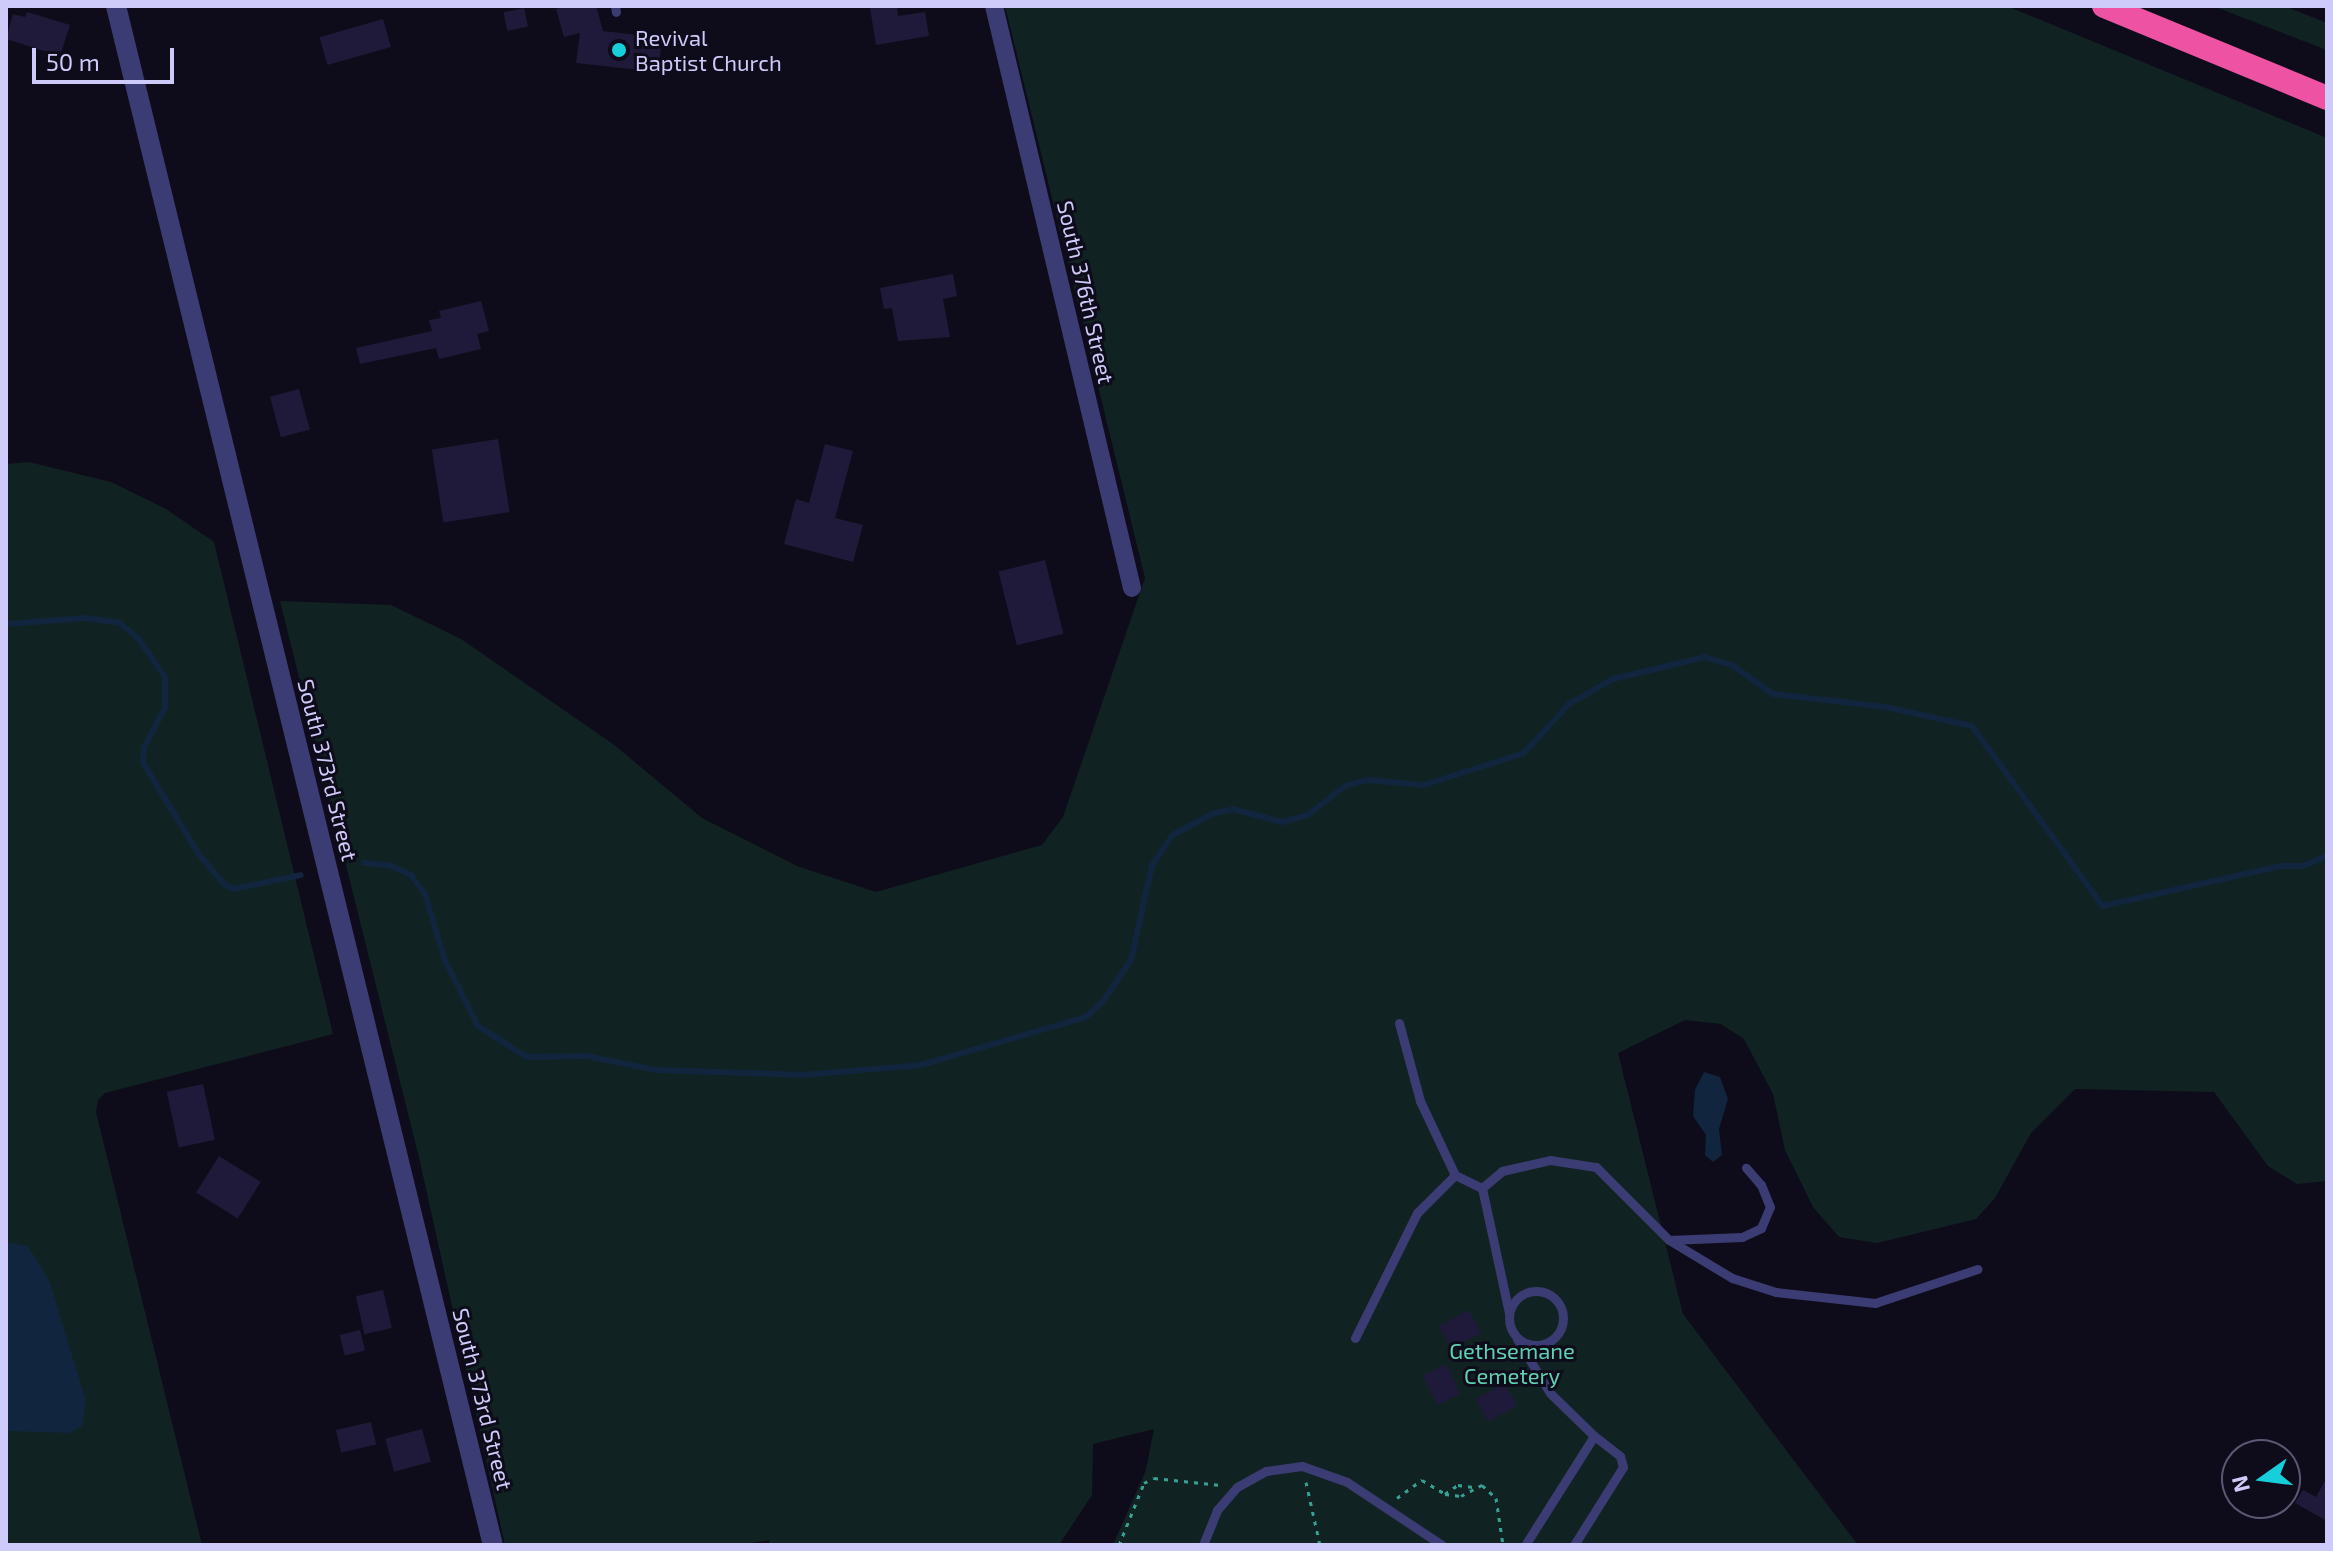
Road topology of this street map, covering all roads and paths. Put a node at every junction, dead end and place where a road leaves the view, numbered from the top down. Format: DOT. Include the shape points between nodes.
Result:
graph roads {
  1 [pos="116,6"];
  2 [pos="994,6"];
  3 [pos="2104,6"];
  4 [pos="2327,98"];
  5 [pos="1132,588"];
  6 [pos="1399,1023"];
  7 [pos="1746,1168"];
  8 [pos="1455,1175"];
  9 [pos="1482,1188"];
  10 [pos="1669,1240"];
  11 [pos="1978,1269"];
  12 [pos="1509,1313"];
  13 [pos="1355,1338"];
  14 [pos="1517,1339"];
  15 [pos="1594,1436"];
  16 [pos="1302,1466"];
  17 [pos="1237,1487"];
  18 [pos="1473,1487"];
  19 [pos="1445,1494"];
  20 [pos="1387,1510"];
  21 [pos="493,1545"];
  22 [pos="1119,1545"];
  23 [pos="1203,1545"];
  24 [pos="1320,1545"];
  25 [pos="1442,1545"];
  26 [pos="1503,1545"];
  27 [pos="1525,1545"];
  28 [pos="1574,1545"];
  1 -- 21 [label="street, South 373rd Street"];
  2 -- 5 [label="street, South 376th Street"];
  3 -- 4 [label="highway"];
  6 -- 8 [label="lane" via="1420,1101"];
  7 -- 10 [label="lane" via="1770,1207 1761,1228 1742,1237"];
  8 -- 9 [label="lane"];
  8 -- 13 [label="lane" via="1411,1221"];
  9 -- 10 [label="lane" via="1494,1175 1514,1167 1562,1159 1586,1163 1602,1172 1635,1212"];
  9 -- 12 [label="lane"];
  10 -- 11 [label="lane" via="1732,1278 1816,1300 1896,1299"];
  12 -- 14 [label="lane"];
  12 -- 14 [label="lane" via="1521,1296 1534,1291 1554,1298 1561,1310 1560,1331 1550,1341 1530,1345"];
  14 -- 15 [label="lane" via="1550,1393"];
  15 -- 27 [label="lane"];
  15 -- 28 [label="lane" via="1620,1456 1623,1467"];
  16 -- 17 [label="lane" via="1266,1471"];
  16 -- 20 [label="lane" via="1347,1482"];
  16 -- 24 [label="path"];
  17 -- 22 [label="path" via="1154,1478 1144,1483"];
  17 -- 23 [label="lane" via="1217,1510"];
  18 -- 19 [label="path" via="1458,1485"];
  18 -- 19 [label="path" via="1461,1496"];
  18 -- 26 [label="path" via="1482,1485 1496,1498"];
  19 -- 20 [label="path" via="1422,1480 1414,1481"];
  20 -- 25 [label="lane"];
}
